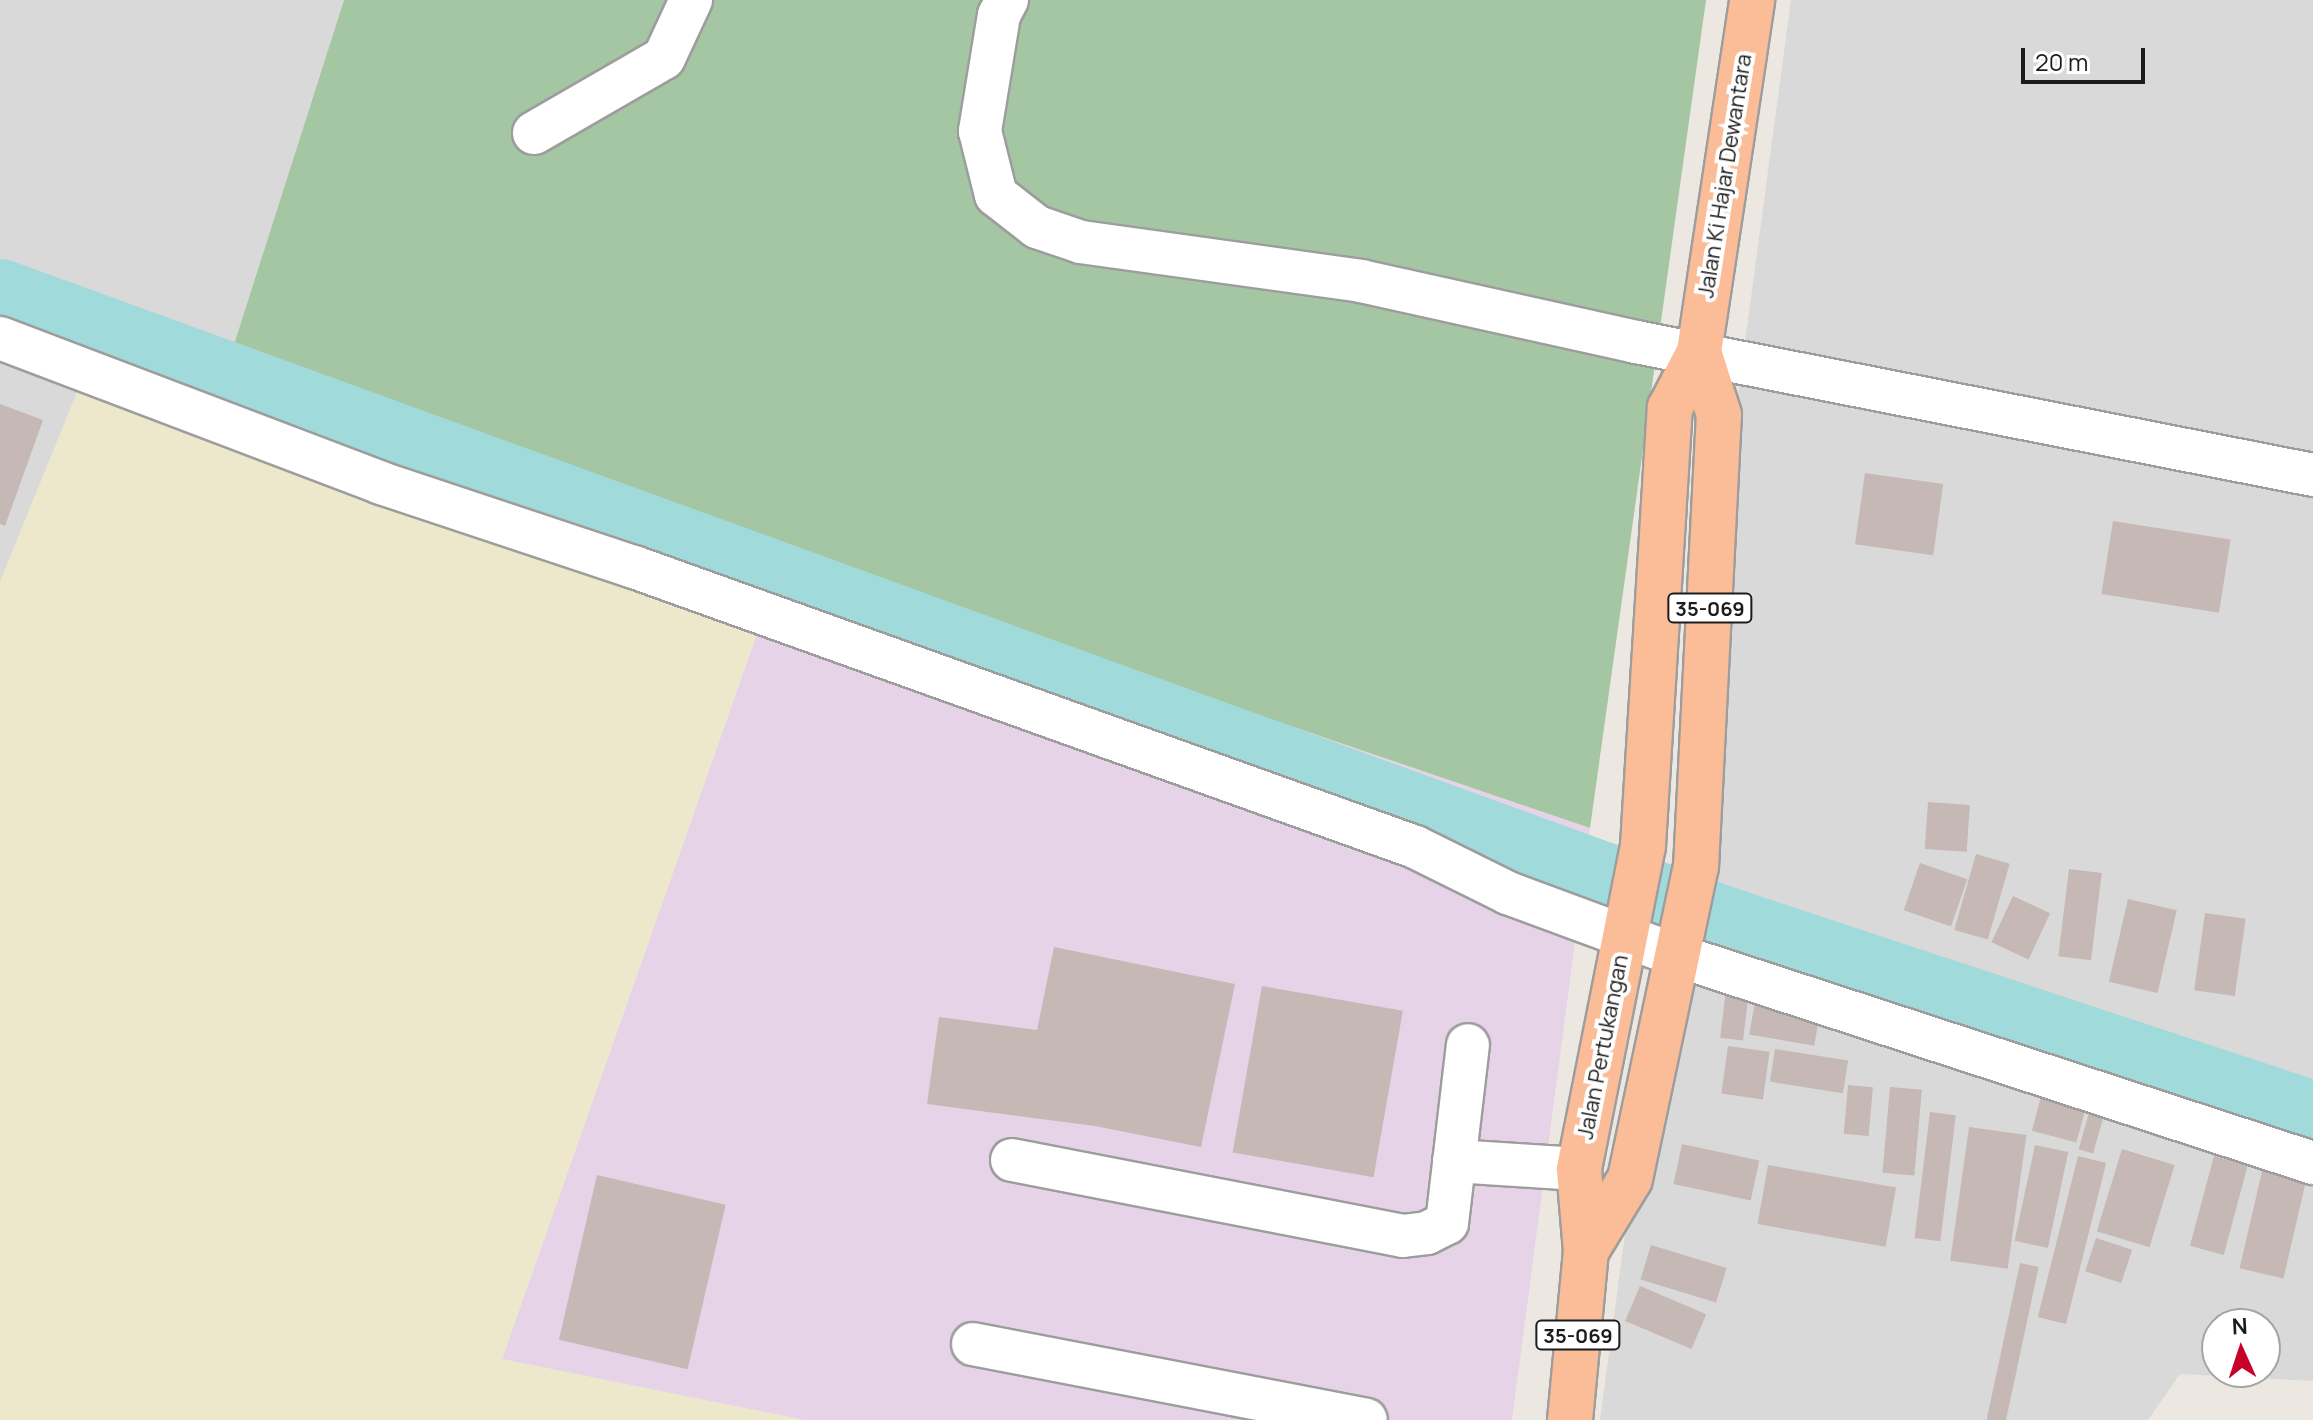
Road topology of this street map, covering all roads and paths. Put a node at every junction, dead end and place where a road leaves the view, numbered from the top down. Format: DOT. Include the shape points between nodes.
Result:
graph roads {
  1 [pos="691,0"];
  2 [pos="1007,0"];
  3 [pos="1752,0"];
  4 [pos="534,133"];
  5 [pos="0,338"];
  6 [pos="1699,352"];
  7 [pos="2313,475"];
  8 [pos="1643,846"];
  9 [pos="1696,867"];
  10 [pos="1627,922"];
  11 [pos="1680,940"];
  12 [pos="1468,1045"];
  13 [pos="1012,1160"];
  14 [pos="1454,1161"];
  15 [pos="2313,1163"];
  16 [pos="1579,1169"];
  17 [pos="1586,1251"];
  18 [pos="973,1344"];
  19 [pos="1366,1420"];
  20 [pos="1570,1420"];
  1 -- 4 [label="street" via="664,58"];
  2 -- 6 [label="street" via="999,15 980,131 996,195 1037,227 1081,242 1361,281"];
  3 -- 6 [label="main road, Jalan Ki Hajar Dewantara / 35-069"];
  5 -- 10 [label="street" via="381,483 634,567 1415,847 1508,893"];
  6 -- 7 [label="street"];
  6 -- 8 [label="main road, Jalan Ki Hajar Dewantara / 35-069" via="1670,408"];
  6 -- 9 [label="main road, Jalan Ki Hajar Dewantara / 35-069" via="1719,415"];
  8 -- 10 [label="main road, Jalan Pertukangan / 35-069"];
  9 -- 11 [label="main road, Jalan Pertukangan / 35-069"];
  10 -- 11 [label="street"];
  10 -- 16 [label="main road, Jalan Pertukangan / 35-069"];
  11 -- 15 [label="street"];
  11 -- 17 [label="main road, Jalan Pertukangan / 35-069" via="1630,1179"];
  12 -- 14 [label="street"];
  13 -- 14 [label="street" via="1403,1236 1447,1223"];
  14 -- 16 [label="street"];
  16 -- 17 [label="main road, Jalan Pertukangan / 35-069"];
  17 -- 20 [label="main road, Jalan Pertukangan / 35-069"];
  18 -- 19 [label="street"];
}
